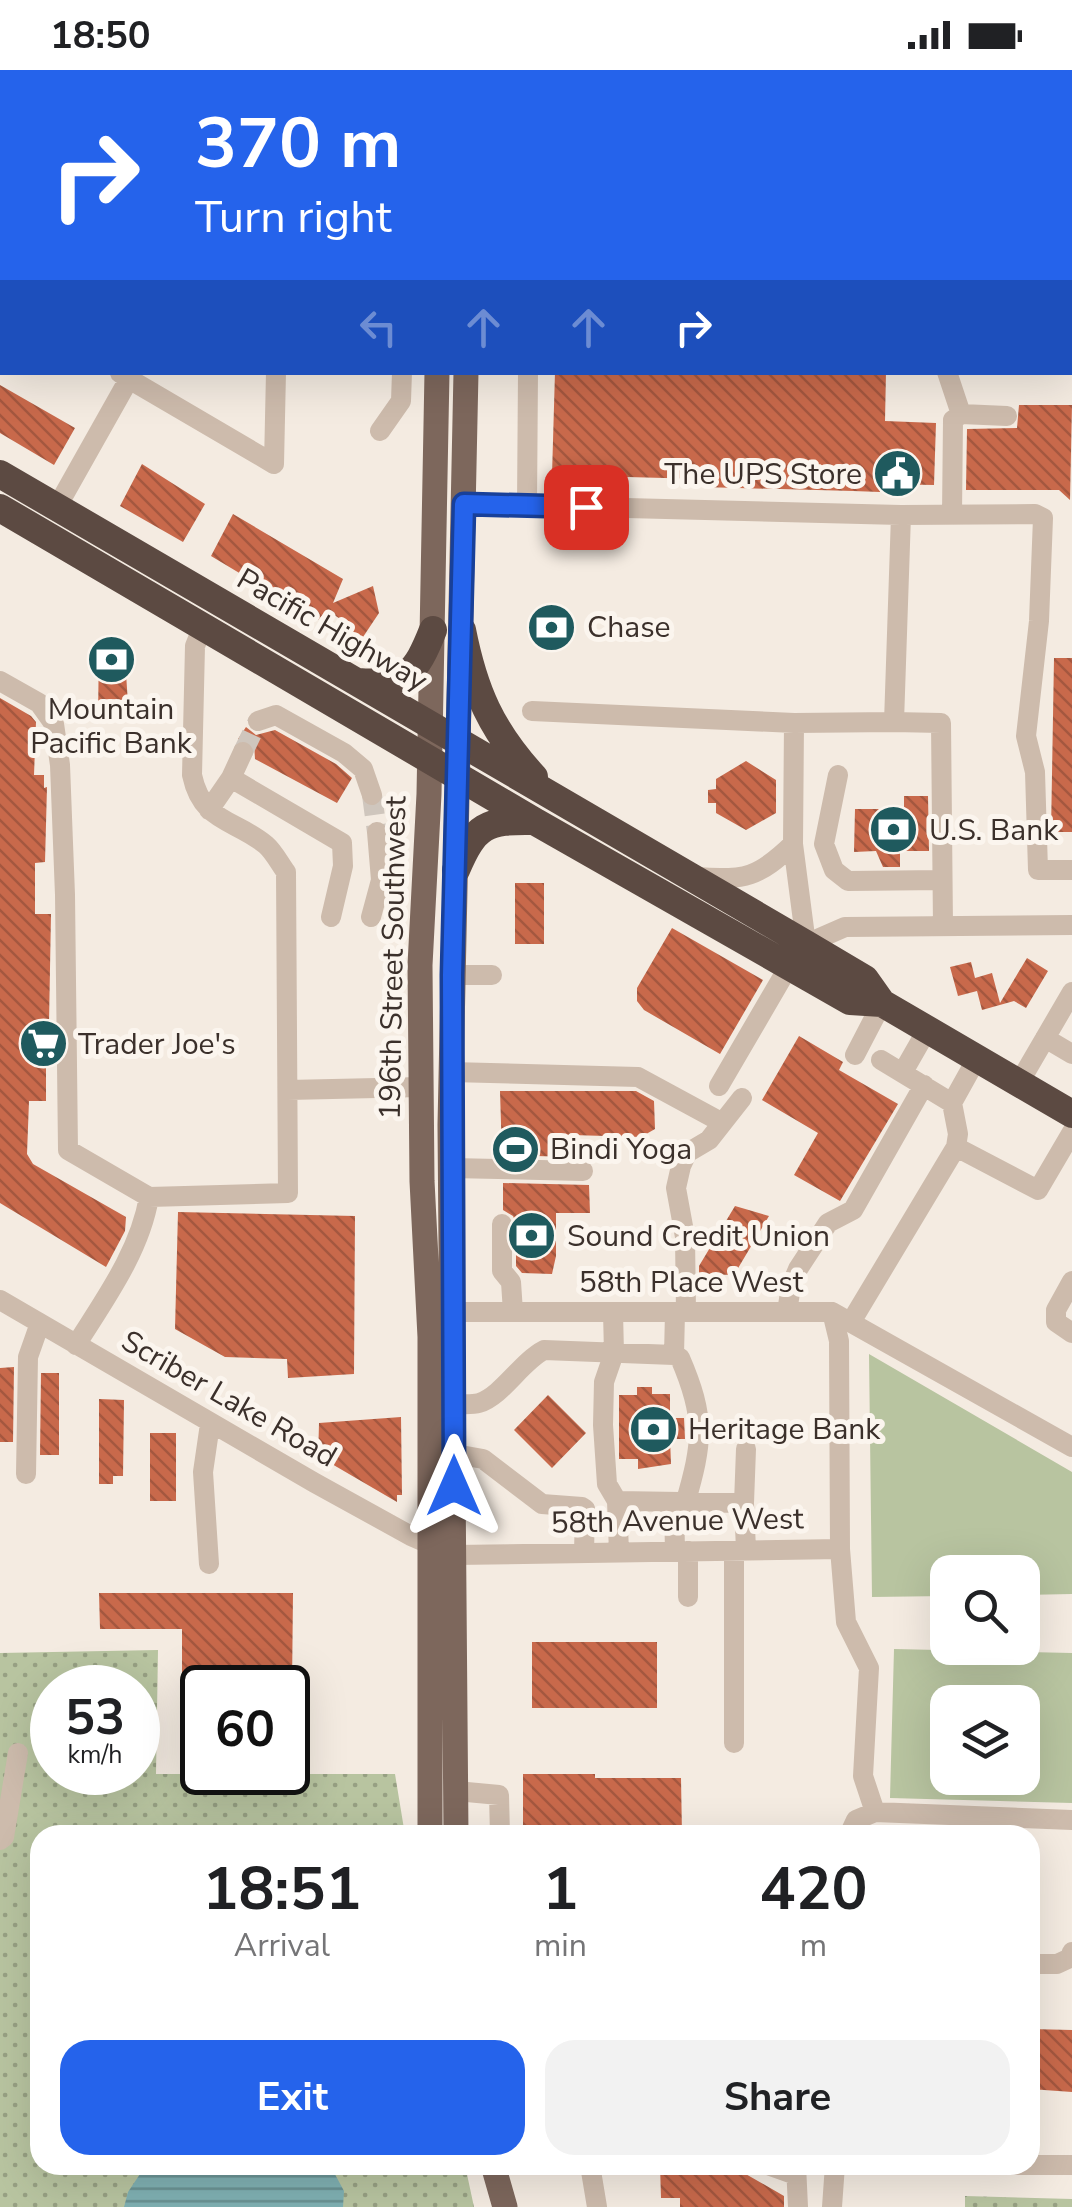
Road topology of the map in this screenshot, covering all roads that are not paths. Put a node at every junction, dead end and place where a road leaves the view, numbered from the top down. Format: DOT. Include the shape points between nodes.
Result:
graph roads {
  1 [pos="276,375"];
  2 [pos="402,375"];
  3 [pos="437,375"];
  4 [pos="466,375"];
  5 [pos="528,375"];
  6 [pos="949,375"];
  7 [pos="124,376"];
  8 [pos="961,414"];
  9 [pos="1007,416"];
  10 [pos="380,431"];
  11 [pos="436,444"];
  12 [pos="0,474"];
  13 [pos="464,504"];
  14 [pos="527,506"];
  15 [pos="57,507"];
  16 [pos="0,508"];
  17 [pos="901,515"];
  18 [pos="952,515"];
  19 [pos="204,626"];
  20 [pos="433,630"];
  21 [pos="462,630"];
  22 [pos="0,682"];
  23 [pos="356,682"];
  24 [pos="532,711"];
  25 [pos="258,721"];
  26 [pos="894,722"];
  27 [pos="794,723"];
  28 [pos="430,726"];
  29 [pos="459,742"];
  30 [pos="244,752"];
  31 [pos="430,758"];
  32 [pos="838,774"];
  33 [pos="458,776"];
  34 [pos="231,778"];
  35 [pos="372,795"];
  36 [pos="556,800"];
  37 [pos="209,810"];
  38 [pos="534,821"];
  39 [pos="376,832"];
  40 [pos="794,844"];
  41 [pos="456,870"];
  42 [pos="1072,870"];
  43 [pos="689,876"];
  44 [pos="942,880"];
  45 [pos="331,917"];
  46 [pos="371,917"];
  47 [pos="1072,925"];
  48 [pos="943,926"];
  49 [pos="797,955"];
  50 [pos="452,975"];
  51 [pos="492,975"];
  52 [pos="1072,992"];
  53 [pos="882,1003"];
  54 [pos="928,1030"];
  55 [pos="1046,1038"];
  56 [pos="1072,1054"];
  57 [pos="855,1056"];
  58 [pos="977,1058"];
  59 [pos="881,1060"];
  60 [pos="451,1072"];
  61 [pos="903,1072"];
  62 [pos="1020,1083"];
  63 [pos="924,1085"];
  64 [pos="719,1086"];
  65 [pos="421,1088"];
  66 [pos="288,1090"];
  67 [pos="742,1098"];
  68 [pos="952,1103"];
  69 [pos="1071,1116"];
  70 [pos="721,1122"];
  71 [pos="450,1125"];
  72 [pos="956,1147"];
  73 [pos="451,1168"];
  74 [pos="583,1171"];
  75 [pos="149,1197"];
  76 [pos="502,1224"];
  77 [pos="427,1277"];
  78 [pos="1072,1281"];
  79 [pos="0,1300"];
  80 [pos="454,1312"];
  81 [pos="513,1312"];
  82 [pos="544,1312"];
  83 [pos="613,1312"];
  84 [pos="680,1312"];
  85 [pos="787,1312"];
  86 [pos="842,1317"];
  87 [pos="40,1323"];
  88 [pos="1072,1333"];
  89 [pos="76,1345"];
  90 [pos="544,1350"];
  91 [pos="614,1353"];
  92 [pos="674,1354"];
  93 [pos="454,1404"];
  94 [pos="210,1424"];
  95 [pos="1072,1447"];
  96 [pos="746,1449"];
  97 [pos="454,1454"];
  98 [pos="26,1474"];
  99 [pos="617,1501"];
  100 [pos="680,1504"];
  101 [pos="744,1504"];
  102 [pos="430,1545"];
  103 [pos="840,1549"];
  104 [pos="682,1551"];
  105 [pos="740,1551"];
  106 [pos="619,1552"];
  107 [pos="584,1553"];
  108 [pos="455,1554"];
  109 [pos="209,1564"];
  110 [pos="688,1597"];
  111 [pos="734,1742"];
  112 [pos="18,1753"];
  113 [pos="456,1791"];
  114 [pos="875,1812"];
  115 [pos="1072,1820"];
  116 [pos="430,1825"];
  117 [pos="456,1825"];
  118 [pos="500,1825"];
  119 [pos="854,1825"];
  120 [pos="934,1825"];
  121 [pos="961,1825"];
  122 [pos="0,1840"];
  123 [pos="1072,1952"];
  124 [pos="1040,1964"];
  125 [pos="1040,2165"];
  126 [pos="1072,2165"];
  127 [pos="497,2175"];
  128 [pos="592,2175"];
  129 [pos="796,2175"];
  130 [pos="834,2175"];
  131 [pos="505,2207"];
  132 [pos="598,2207"];
  133 [pos="798,2207"];
  134 [pos="832,2207"];
  1 -- 7 [label="street" via="274,464"];
  2 -- 10 [label="street" via="401,401"];
  3 -- 11 [label="main road, 196th Street Southwest"];
  4 -- 13 [label="main road, 196th Street Southwest"];
  5 -- 14 [label="street"];
  6 -- 8 [label="street"];
  7 -- 15 [label="street"];
  8 -- 9 [label="street"];
  8 -- 18 [label="street" via="953,420"];
  11 -- 13 [label="main road" via="451,462 456,499"];
  11 -- 20 [label="main road, 196th Street Southwest"];
  12 -- 15 [label="highway, Pacific Highway"];
  13 -- 14 [label="street"];
  13 -- 21 [label="main road, 196th Street Southwest"];
  14 -- 17 [label="street"];
  15 -- 23 [label="highway, Pacific Highway"];
  16 -- 19 [label="highway, Pacific Highway"];
  17 -- 18 [label="street"];
  17 -- 26 [label="street"];
  18 -- 42 [label="street" via="1043,518 1026,736 1035,772 1038,870"];
  19 -- 31 [label="highway, Pacific Highway"];
  19 -- 37 [label="street" via="195,646 192,775 196,796"];
  20 -- 23 [label="highway" via="410,673 391,682"];
  20 -- 28 [label="main road, 196th Street Southwest"];
  21 -- 29 [label="main road, 196th Street Southwest"];
  21 -- 36 [label="highway" via="472,678 492,724"];
  22 -- 75 [label="street" via="39,703 55,731 68,1150"];
  23 -- 28 [label="highway, Pacific Highway"];
  24 -- 27 [label="street"];
  25 -- 35 [label="street" via="276,715 344,753 364,768"];
  26 -- 27 [label="street"];
  26 -- 44 [label="street" via="941,722"];
  27 -- 40 [label="street"];
  28 -- 29 [label="highway, Pacific Highway"];
  28 -- 31 [label="main road, 196th Street Southwest"];
  29 -- 33 [label="main road, 196th Street Southwest"];
  29 -- 36 [label="highway, Pacific Highway"];
  30 -- 34 [label="street"];
  31 -- 33 [label="highway, Pacific Highway"];
  31 -- 65 [label="main road, 196th Street Southwest"];
  32 -- 44 [label="street" via="824,844 834,870 848,881"];
  33 -- 38 [label="highway, Pacific Highway"];
  33 -- 41 [label="main road, 196th Street Southwest"];
  34 -- 37 [label="street"];
  34 -- 45 [label="street" via="342,843"];
  36 -- 43 [label="highway, Pacific Highway"];
  37 -- 66 [label="street" via="266,846 286,872"];
  38 -- 41 [label="highway" via="483,826"];
  38 -- 49 [label="highway, Pacific Highway"];
  39 -- 46 [label="street" via="381,880"];
  40 -- 43 [label="street" via="753,876"];
  40 -- 49 [label="street"];
  41 -- 50 [label="main road, 196th Street Southwest"];
  43 -- 49 [label="highway, Pacific Highway"];
  44 -- 48 [label="street"];
  47 -- 48 [label="street"];
  48 -- 49 [label="street" via="845,926"];
  49 -- 53 [label="highway, Pacific Highway" via="865,979"];
  49 -- 64 [label="street"];
  50 -- 51 [label="street"];
  50 -- 60 [label="main road, 196th Street Southwest"];
  52 -- 55 [label="street"];
  53 -- 54 [label="highway, Pacific Highway"];
  53 -- 57 [label="street"];
  54 -- 58 [label="highway, Pacific Highway"];
  54 -- 61 [label="street"];
  55 -- 56 [label="street"];
  55 -- 62 [label="street"];
  58 -- 62 [label="highway, Pacific Highway"];
  58 -- 68 [label="street"];
  59 -- 61 [label="street"];
  60 -- 70 [label="street" via="638,1077"];
  60 -- 71 [label="main road, 196th Street Southwest"];
  61 -- 63 [label="street"];
  62 -- 69 [label="highway, Pacific Highway"];
  63 -- 68 [label="street"];
  63 -- 85 [label="street" via="853,1210 828,1223 798,1269"];
  65 -- 66 [label="street"];
  65 -- 71 [label="main road" via="435,1094"];
  65 -- 77 [label="main road, 196th Street Southwest"];
  66 -- 75 [label="street" via="288,1193"];
  67 -- 70 [label="street"];
  68 -- 72 [label="street"];
  69 -- 72 [label="street" via="1038,1190"];
  70 -- 84 [label="street" via="709,1140 687,1153 676,1188 686,1237"];
  71 -- 73 [label="main road, 196th Street Southwest"];
  72 -- 86 [label="street"];
  73 -- 74 [label="street"];
  73 -- 80 [label="main road, 196th Street Southwest"];
  75 -- 89 [label="street" via="128,1260"];
  76 -- 81 [label="street" via="502,1271 511,1282"];
  77 -- 80 [label="main road" via="435,1280 445,1309"];
  77 -- 102 [label="main road, 196th Street Southwest"];
  78 -- 88 [label="street" via="1056,1322"];
  79 -- 87 [label="street, Scriber Lake Road"];
  80 -- 81 [label="street, 58th Place West"];
  80 -- 93 [label="main road, 196th Street Southwest"];
  81 -- 82 [label="street, 58th Place West"];
  82 -- 83 [label="street, 58th Place West"];
  82 -- 90 [label="street"];
  83 -- 84 [label="street, 58th Place West"];
  83 -- 91 [label="street"];
  84 -- 85 [label="street, 58th Place West"];
  84 -- 92 [label="street"];
  85 -- 86 [label="street, 58th Place West"];
  86 -- 95 [label="street, 58th Place West"];
  86 -- 103 [label="street"];
  87 -- 89 [label="street, Scriber Lake Road"];
  87 -- 98 [label="street" via="28,1357"];
  89 -- 94 [label="street, Scriber Lake Road"];
  90 -- 91 [label="street"];
  90 -- 93 [label="street" via="491,1396"];
  91 -- 92 [label="street"];
  91 -- 99 [label="street" via="604,1382 604,1425 607,1484"];
  92 -- 100 [label="street" via="699,1417 700,1443"];
  93 -- 97 [label="main road, 196th Street Southwest"];
  94 -- 102 [label="street, Scriber Lake Road"];
  94 -- 109 [label="street" via="203,1472"];
  96 -- 101 [label="street"];
  97 -- 107 [label="street" via="482,1459 542,1504 582,1506"];
  97 -- 108 [label="main road, 196th Street Southwest"];
  99 -- 100 [label="street"];
  99 -- 106 [label="street"];
  100 -- 101 [label="street"];
  100 -- 104 [label="street"];
  101 -- 105 [label="street"];
  102 -- 108 [label="street"];
  102 -- 116 [label="main road, 196th Street Southwest"];
  103 -- 105 [label="street, 58th Avenue West"];
  103 -- 114 [label="street" via="846,1622 869,1668 863,1776"];
  104 -- 105 [label="street, 58th Avenue West"];
  104 -- 106 [label="street, 58th Avenue West"];
  104 -- 110 [label="street"];
  105 -- 111 [label="street"];
  106 -- 107 [label="street, 58th Avenue West"];
  107 -- 108 [label="street, 58th Avenue West"];
  108 -- 113 [label="main road, 196th Street Southwest"];
  112 -- 122 [label="street"];
  113 -- 117 [label="main road, 196th Street Southwest"];
  113 -- 118 [label="street" via="499,1795"];
  114 -- 119 [label="street"];
  114 -- 120 [label="street"];
  115 -- 121 [label="street"];
  123 -- 124 [label="street" via="1058,1964"];
  125 -- 126 [label="street"];
  127 -- 131 [label="main road"];
  128 -- 132 [label="street"];
  129 -- 133 [label="street"];
  130 -- 134 [label="street"];
}
